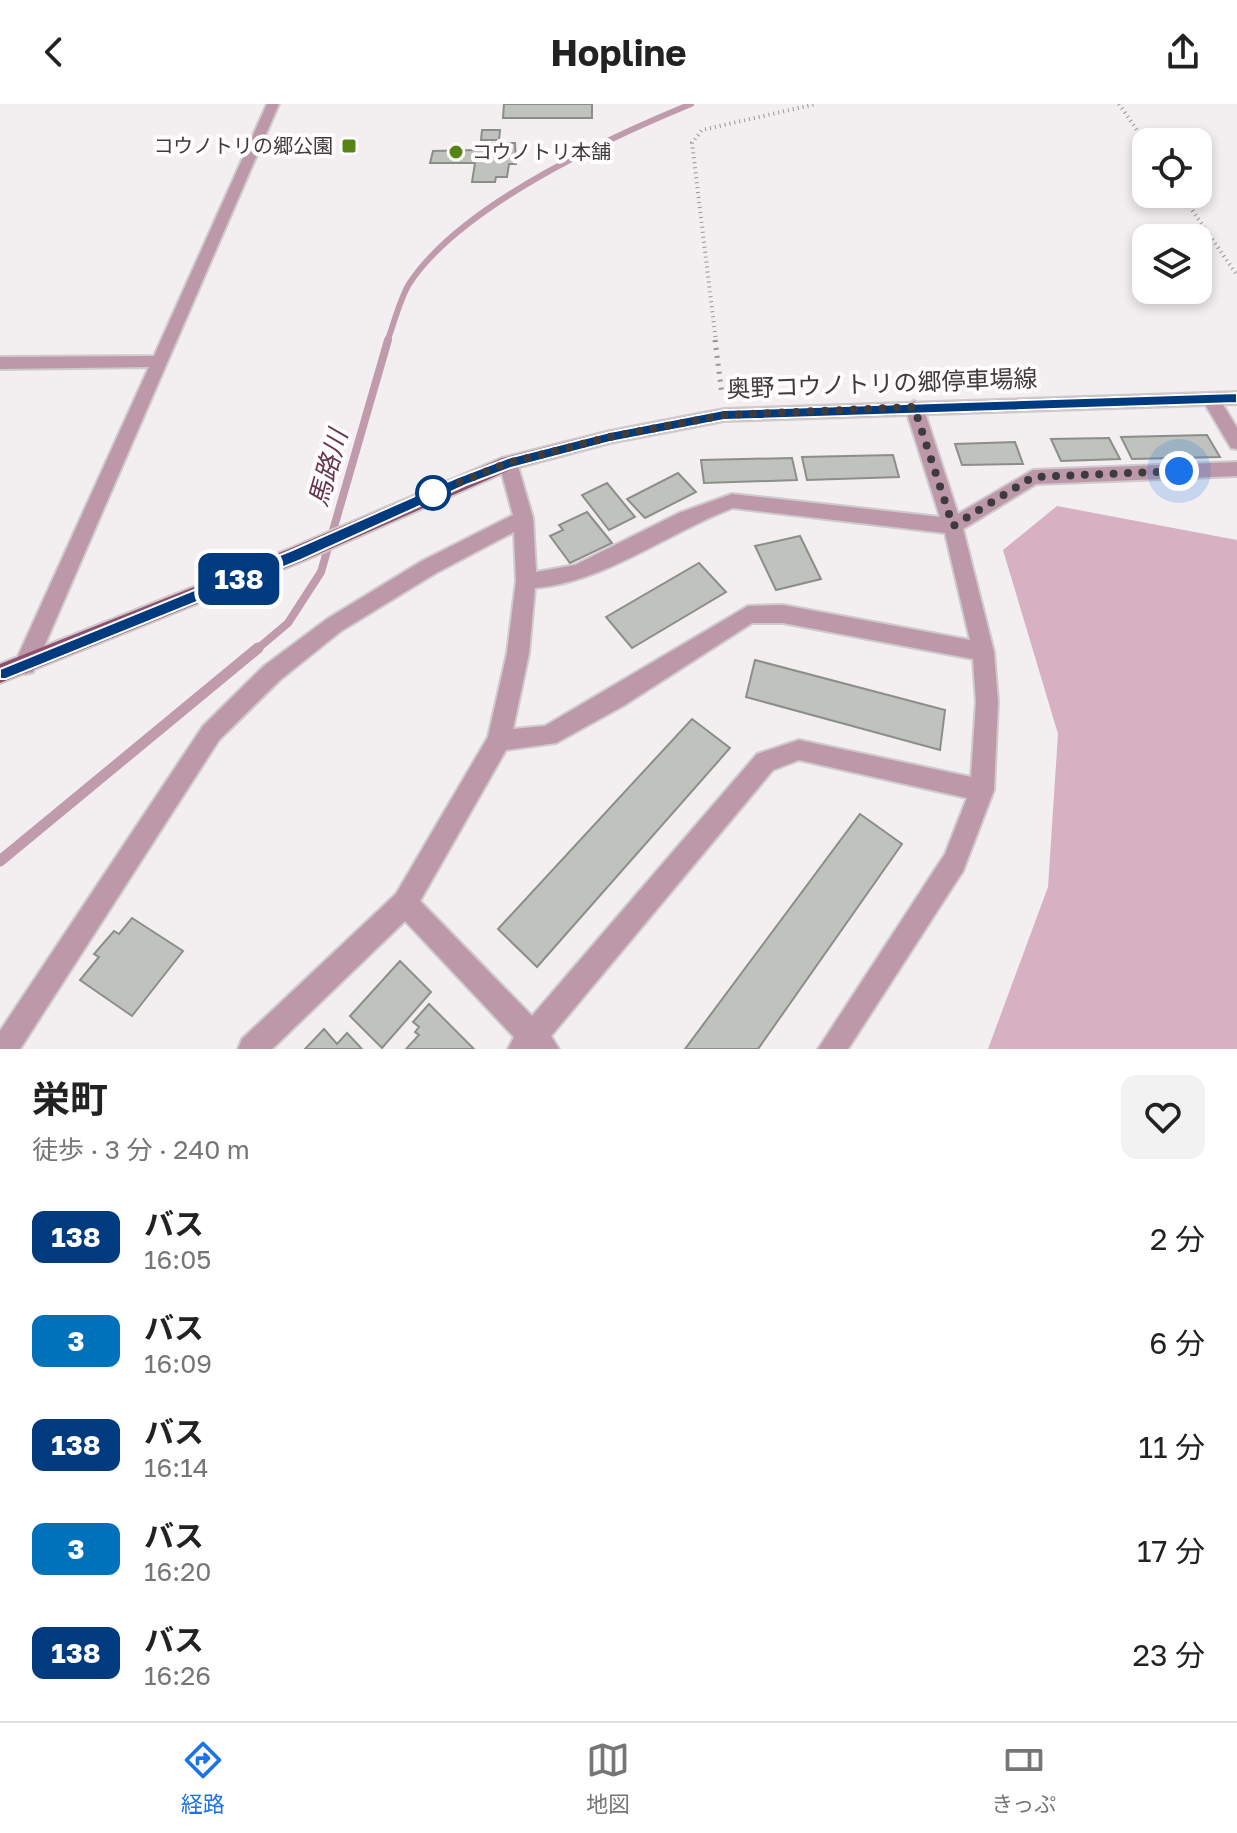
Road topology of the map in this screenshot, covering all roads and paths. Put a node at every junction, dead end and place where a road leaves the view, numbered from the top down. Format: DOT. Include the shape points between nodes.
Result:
graph roads {
  1 [pos="273,104"];
  2 [pos="816,104"];
  3 [pos="1119,104"];
  4 [pos="1136,128"];
  5 [pos="1191,208"];
  6 [pos="1237,275"];
  7 [pos="161,361"];
  8 [pos="0,363"];
  9 [pos="1237,398"];
  10 [pos="1211,399"];
  11 [pos="914,407"];
  12 [pos="724,415"];
  13 [pos="1237,443"];
  14 [pos="508,463"];
  15 [pos="1237,469"];
  16 [pos="523,518"];
  17 [pos="953,526"];
  18 [pos="526,581"];
  19 [pos="983,652"];
  20 [pos="25,665"];
  21 [pos="0,674"];
  22 [pos="499,740"];
  23 [pos="982,790"];
  24 [pos="405,903"];
  25 [pos="533,1045"];
  26 [pos="4,1049"];
  27 [pos="252,1049"];
  28 [pos="832,1049"];
  1 -- 7 [label="street"];
  2 -- 12 [label="path" via="702,130 692,143"];
  3 -- 4 [label="path"];
  5 -- 6 [label="path"];
  7 -- 8 [label="street"];
  7 -- 20 [label="street"];
  9 -- 10 [label="main road, 奥野コウノトリの郷停車場線"];
  10 -- 11 [label="main road, 奥野コウノトリの郷停車場線"];
  10 -- 13 [label="street"];
  11 -- 12 [label="main road, 奥野コウノトリの郷停車場線"];
  11 -- 17 [label="street"];
  12 -- 14 [label="main road, 奥野コウノトリの郷停車場線"];
  14 -- 16 [label="street"];
  14 -- 20 [label="main road, 奥野コウノトリの郷停車場線"];
  15 -- 17 [label="street" via="1033,477"];
  16 -- 18 [label="street"];
  16 -- 26 [label="street" via="334,625 272,673 211,733"];
  17 -- 18 [label="street" via="732,501 581,571"];
  17 -- 19 [label="street"];
  18 -- 22 [label="street" via="518,653"];
  19 -- 22 [label="street" via="783,614 748,615 548,736"];
  19 -- 23 [label="street" via="987,702"];
  20 -- 21 [label="main road, 奥野コウノトリの郷停車場線"];
  22 -- 24 [label="street"];
  23 -- 25 [label="street" via="799,750 765,762"];
  23 -- 28 [label="street" via="954,862"];
  24 -- 25 [label="street"];
  24 -- 27 [label="street"];
}
